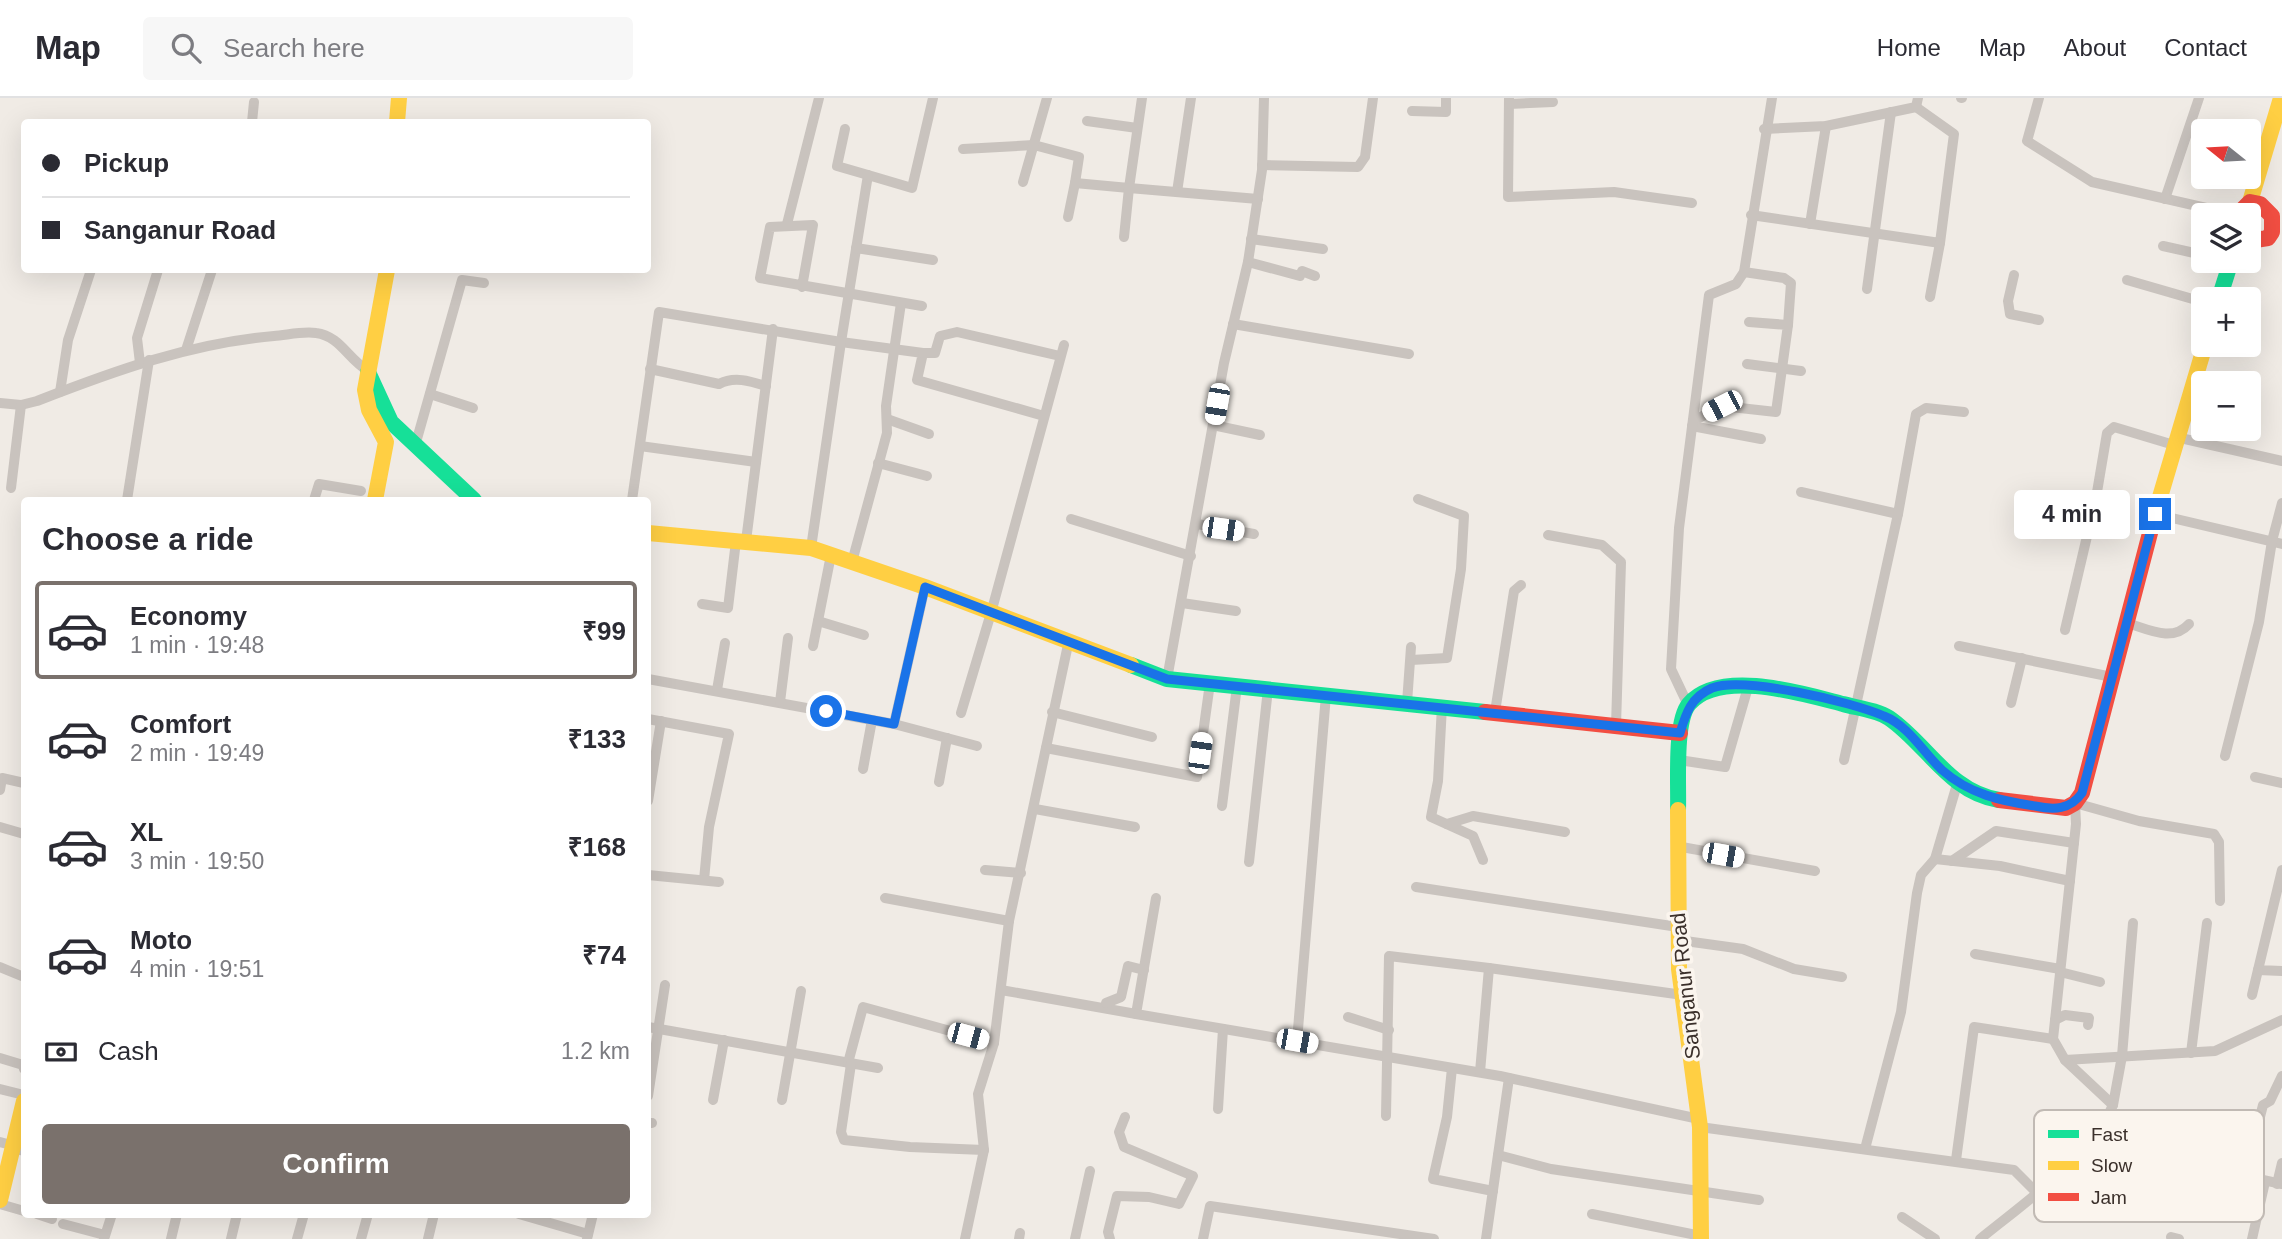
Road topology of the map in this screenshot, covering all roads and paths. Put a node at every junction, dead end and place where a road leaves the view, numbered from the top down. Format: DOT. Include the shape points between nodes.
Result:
graph roads {
  1 [pos="399,98"];
  2 [pos="819,98"];
  3 [pos="933,98"];
  4 [pos="1047,98"];
  5 [pos="1142,98"];
  6 [pos="1191,98"];
  7 [pos="1264,98"];
  8 [pos="1374,98"];
  9 [pos="1446,98"];
  10 [pos="1772,98"];
  11 [pos="2039,98"];
  12 [pos="2199,98"];
  13 [pos="2281,98"];
  14 [pos="1509,101"];
  15 [pos="254,102"];
  16 [pos="1553,102"];
  17 [pos="1917,102"];
  18 [pos="1412,111"];
  19 [pos="1891,112"];
  20 [pos="252,119"];
  21 [pos="397,119"];
  22 [pos="1087,121"];
  23 [pos="1826,126"];
  24 [pos="1138,128"];
  25 [pos="845,129"];
  26 [pos="1765,129"];
  27 [pos="1034,145"];
  28 [pos="963,149"];
  29 [pos="1262,165"];
  30 [pos="2261,166"];
  31 [pos="868,175"];
  32 [pos="1023,182"];
  33 [pos="1075,183"];
  34 [pos="1129,188"];
  35 [pos="2254,189"];
  36 [pos="2261,189"];
  37 [pos="1177,192"];
  38 [pos="1258,199"];
  39 [pos="2165,199"];
  40 [pos="2250,202"];
  41 [pos="1692,203"];
  42 [pos="2191,205"];
  43 [pos="2270,208"];
  44 [pos="1751,215"];
  45 [pos="1068,217"];
  46 [pos="787,224"];
  47 [pos="1810,224"];
  48 [pos="2279,227"];
  49 [pos="1875,234"];
  50 [pos="1124,237"];
  51 [pos="1251,239"];
  52 [pos="2261,240"];
  53 [pos="1940,243"];
  54 [pos="2163,246"];
  55 [pos="856,248"];
  56 [pos="1323,249"];
  57 [pos="2191,253"];
  58 [pos="933,260"];
  59 [pos="1248,262"];
  60 [pos="1744,272"];
  61 [pos="89,273"];
  62 [pos="157,273"];
  63 [pos="211,273"];
  64 [pos="386,273"];
  65 [pos="2014,275"];
  66 [pos="1315,276"];
  67 [pos="2127,280"];
  68 [pos="485,283"];
  69 [pos="802,287"];
  70 [pos="1867,289"];
  71 [pos="849,294"];
  72 [pos="1930,297"];
  73 [pos="2191,299"];
  74 [pos="901,303"];
  75 [pos="922,306"];
  76 [pos="2039,320"];
  77 [pos="1749,322"];
  78 [pos="1233,324"];
  79 [pos="1788,325"];
  80 [pos="773,329"];
  81 [pos="841,342"];
  82 [pos="1064,345"];
  83 [pos="893,348"];
  84 [pos="186,350"];
  85 [pos="923,353"];
  86 [pos="1409,354"];
  87 [pos="1060,356"];
  88 [pos="2201,357"];
  89 [pos="145,362"];
  90 [pos="1747,364"];
  91 [pos="650,369"];
  92 [pos="1782,369"];
  93 [pos="367,370"];
  94 [pos="1801,371"];
  95 [pos="766,386"];
  96 [pos="60,392"];
  97 [pos="430,394"];
  98 [pos="0,403"];
  99 [pos="21,405"];
  100 [pos="473,408"];
  101 [pos="1964,412"];
  102 [pos="1044,416"];
  103 [pos="887,419"];
  104 [pos="1693,424"];
  105 [pos="1213,425"];
  106 [pos="929,434"];
  107 [pos="1260,435"];
  108 [pos="1761,439"];
  109 [pos="2175,441"];
  110 [pos="415,446"];
  111 [pos="640,446"];
  112 [pos="2282,461"];
  113 [pos="756,462"];
  114 [pos="878,463"];
  115 [pos="927,476"];
  116 [pos="11,488"];
  117 [pos="360,491"];
  118 [pos="1801,492"];
  119 [pos="127,497"];
  120 [pos="315,497"];
  121 [pos="375,497"];
  122 [pos="471,497"];
  123 [pos="632,497"];
  124 [pos="1418,499"];
  125 [pos="2282,503"];
  126 [pos="1898,514"];
  127 [pos="2155,514"];
  128 [pos="1071,519"];
  129 [pos="1197,524"];
  130 [pos="651,533"];
  131 [pos="1254,534"];
  132 [pos="1548,535"];
  133 [pos="741,541"];
  134 [pos="2277,542"];
  135 [pos="811,548"];
  136 [pos="831,555"];
  137 [pos="1191,556"];
  138 [pos="852,562"];
  139 [pos="1521,584"];
  140 [pos="925,587"];
  141 [pos="1182,603"];
  142 [pos="702,604"];
  143 [pos="1236,611"];
  144 [pos="991,613"];
  145 [pos="818,621"];
  146 [pos="2127,623"];
  147 [pos="2189,624"];
  148 [pos="2065,630"];
  149 [pos="864,635"];
  150 [pos="788,638"];
  151 [pos="1069,640"];
  152 [pos="725,643"];
  153 [pos="813,646"];
  154 [pos="1959,646"];
  155 [pos="1411,648"];
  156 [pos="2022,658"];
  157 [pos="1411,660"];
  158 [pos="2112,677"];
  159 [pos="651,679"];
  160 [pos="1167,679"];
  161 [pos="1210,683"];
  162 [pos="1237,686"];
  163 [pos="1748,687"];
  164 [pos="1268,689"];
  165 [pos="718,690"];
  166 [pos="1326,695"];
  167 [pos="780,702"];
  168 [pos="1407,703"];
  169 [pos="2011,703"];
  170 [pos="1688,705"];
  171 [pos="1442,706"];
  172 [pos="1856,707"];
  173 [pos="1052,712"];
  174 [pos="1495,712"];
  175 [pos="961,713"];
  176 [pos="651,719"];
  177 [pos="872,720"];
  178 [pos="661,721"];
  179 [pos="894,724"];
  180 [pos="1616,726"];
  181 [pos="1680,733"];
  182 [pos="1152,737"];
  183 [pos="947,738"];
  184 [pos="977,746"];
  185 [pos="1045,747"];
  186 [pos="2225,756"];
  187 [pos="1679,760"];
  188 [pos="1844,760"];
  189 [pos="863,769"];
  190 [pos="2255,778"];
  191 [pos="1958,781"];
  192 [pos="21,782"];
  193 [pos="939,782"];
  194 [pos="651,783"];
  195 [pos="2282,783"];
  196 [pos="0,790"];
  197 [pos="2075,803"];
  198 [pos="1222,806"];
  199 [pos="1035,809"];
  200 [pos="1447,824"];
  201 [pos="0,827"];
  202 [pos="1135,827"];
  203 [pos="1565,832"];
  204 [pos="21,833"];
  205 [pos="2074,844"];
  206 [pos="1676,846"];
  207 [pos="1935,859"];
  208 [pos="1483,860"];
  209 [pos="1952,861"];
  210 [pos="1249,862"];
  211 [pos="985,870"];
  212 [pos="2282,870"];
  213 [pos="1815,872"];
  214 [pos="1021,873"];
  215 [pos="651,876"];
  216 [pos="704,880"];
  217 [pos="2070,881"];
  218 [pos="719,882"];
  219 [pos="1416,887"];
  220 [pos="885,898"];
  221 [pos="1156,898"];
  222 [pos="2220,901"];
  223 [pos="1009,921"];
  224 [pos="2133,923"];
  225 [pos="2207,923"];
  226 [pos="1678,933"];
  227 [pos="1975,954"];
  228 [pos="0,967"];
  229 [pos="1489,968"];
  230 [pos="1144,970"];
  231 [pos="2060,970"];
  232 [pos="2258,970"];
  233 [pos="2282,971"];
  234 [pos="21,976"];
  235 [pos="1842,977"];
  236 [pos="2100,982"];
  237 [pos="666,985"];
  238 [pos="1001,990"];
  239 [pos="801,991"];
  240 [pos="1683,995"];
  241 [pos="2252,995"];
  242 [pos="1106,1003"];
  243 [pos="1136,1014"];
  244 [pos="1348,1017"];
  245 [pos="2055,1020"];
  246 [pos="2282,1020"];
  247 [pos="2088,1024"];
  248 [pos="653,1028"];
  249 [pos="1223,1029"];
  250 [pos="1389,1030"];
  251 [pos="2053,1039"];
  252 [pos="724,1040"];
  253 [pos="1297,1041"];
  254 [pos="994,1043"];
  255 [pos="792,1052"];
  256 [pos="2191,1053"];
  257 [pos="651,1055"];
  258 [pos="2122,1056"];
  259 [pos="1389,1057"];
  260 [pos="0,1058"];
  261 [pos="2065,1060"];
  262 [pos="849,1063"];
  263 [pos="21,1064"];
  264 [pos="878,1068"];
  265 [pos="1452,1068"];
  266 [pos="1480,1072"];
  267 [pos="2282,1076"];
  268 [pos="1509,1078"];
  269 [pos="0,1089"];
  270 [pos="21,1094"];
  271 [pos="713,1100"];
  272 [pos="782,1100"];
  273 [pos="2276,1103"];
  274 [pos="2113,1105"];
  275 [pos="1219,1109"];
  276 [pos="2111,1110"];
  277 [pos="2262,1110"];
  278 [pos="21,1112"];
  279 [pos="1386,1116"];
  280 [pos="1125,1117"];
  281 [pos="1699,1123"];
  282 [pos="12,1146"];
  283 [pos="1865,1149"];
  284 [pos="984,1150"];
  285 [pos="1498,1155"];
  286 [pos="1956,1160"];
  287 [pos="2282,1163"];
  288 [pos="1090,1171"];
  289 [pos="2265,1182"];
  290 [pos="2279,1184"];
  291 [pos="2264,1186"];
  292 [pos="2034,1190"];
  293 [pos="1493,1191"];
  294 [pos="1700,1194"];
  295 [pos="2034,1195"];
  296 [pos="1759,1200"];
  297 [pos="0,1202"];
  298 [pos="21,1210"];
  299 [pos="1592,1214"];
  300 [pos="1902,1217"];
  301 [pos="49,1218"];
  302 [pos="111,1218"];
  303 [pos="176,1218"];
  304 [pos="236,1218"];
  305 [pos="303,1218"];
  306 [pos="367,1218"];
  307 [pos="434,1218"];
  308 [pos="531,1218"];
  309 [pos="592,1218"];
  310 [pos="52,1219"];
  311 [pos="63,1224"];
  312 [pos="104,1237"];
  313 [pos="588,1237"];
  314 [pos="1701,1238"];
  315 [pos="171,1239"];
  316 [pos="231,1239"];
  317 [pos="297,1239"];
  318 [pos="361,1239"];
  319 [pos="428,1239"];
  320 [pos="965,1239"];
  321 [pos="1075,1239"];
  322 [pos="1110,1239"];
  323 [pos="1203,1239"];
  324 [pos="1434,1239"];
  325 [pos="1486,1239"];
  326 [pos="1934,1239"];
  327 [pos="1980,1239"];
  1 -- 21 [label="main road"];
  2 -- 46 [label="street"];
  3 -- 31 [label="street" via="912,188"];
  4 -- 27 [label="street"];
  5 -- 24 [label="street"];
  6 -- 37 [label="street"];
  7 -- 29 [label="street"];
  8 -- 29 [label="street" via="1365,158 1358,167"];
  9 -- 18 [label="street" via="1446,112"];
  10 -- 26 [label="street"];
  11 -- 39 [label="street" via="2027,141 2092,183"];
  12 -- 39 [label="street"];
  13 -- 30 [label="main road"];
  14 -- 16 [label="street"];
  14 -- 41 [label="street" via="1508,197 1614,192"];
  15 -- 20 [label="street"];
  17 -- 19 [label="street"];
  17 -- 53 [label="street" via="1954,134"];
  19 -- 23 [label="street"];
  19 -- 49 [label="street"];
  22 -- 24 [label="street"];
  23 -- 26 [label="street"];
  23 -- 47 [label="street"];
  24 -- 34 [label="street"];
  25 -- 31 [label="street" via="837,166"];
  26 -- 44 [label="street"];
  27 -- 28 [label="street"];
  27 -- 32 [label="street"];
  27 -- 33 [label="street" via="1079,157"];
  29 -- 38 [label="street"];
  31 -- 55 [label="street"];
  33 -- 34 [label="street"];
  33 -- 45 [label="street"];
  34 -- 37 [label="street"];
  34 -- 50 [label="street"];
  35 -- 40 [label="main road"];
  36 -- 43 [label="main road"];
  37 -- 38 [label="street"];
  38 -- 51 [label="street"];
  39 -- 42 [label="street"];
  40 -- 43 [label="main road"];
  43 -- 48 [label="main road"];
  44 -- 47 [label="street"];
  44 -- 60 [label="street"];
  46 -- 69 [label="street" via="813,225"];
  46 -- 69 [label="street" via="770,227 760,278"];
  47 -- 49 [label="street"];
  48 -- 52 [label="main road"];
  49 -- 53 [label="street"];
  49 -- 70 [label="street"];
  51 -- 56 [label="street"];
  51 -- 59 [label="street"];
  53 -- 72 [label="street"];
  54 -- 57 [label="street"];
  55 -- 58 [label="street"];
  55 -- 71 [label="street"];
  59 -- 66 [label="street"];
  59 -- 78 [label="street"];
  60 -- 79 [label="street" via="1791,283"];
  60 -- 104 [label="street" via="1736,284 1709,295"];
  61 -- 96 [label="street" via="68,340"];
  62 -- 89 [label="street" via="137,338"];
  63 -- 84 [label="street"];
  64 -- 93 [label="main road"];
  65 -- 76 [label="street" via="2010,314"];
  67 -- 73 [label="street"];
  68 -- 97 [label="street" via="462,280"];
  69 -- 71 [label="street"];
  71 -- 74 [label="street"];
  71 -- 81 [label="street"];
  74 -- 75 [label="street"];
  74 -- 83 [label="street"];
  77 -- 79 [label="street"];
  78 -- 86 [label="street"];
  78 -- 105 [label="street"];
  79 -- 92 [label="street"];
  80 -- 81 [label="street"];
  80 -- 91 [label="street" via="659,312"];
  80 -- 95 [label="street"];
  81 -- 83 [label="street"];
  81 -- 135 [label="street"];
  82 -- 87 [label="street"];
  83 -- 85 [label="street"];
  83 -- 103 [label="street"];
  84 -- 89 [label="street"];
  84 -- 93 [label="street" via="224,340 317,333 342,344 355,363"];
  85 -- 87 [label="street" via="934,353 940,335 957,332"];
  85 -- 102 [label="street" via="917,380"];
  87 -- 102 [label="street"];
  88 -- 109 [label="main road"];
  89 -- 96 [label="street"];
  89 -- 119 [label="street"];
  90 -- 92 [label="street"];
  91 -- 95 [label="street" via="719,384 747,380"];
  91 -- 111 [label="street"];
  92 -- 94 [label="street"];
  92 -- 104 [label="street" via="1776,412 1722,406"];
  93 -- 110 [label="main road" via="391,422"];
  93 -- 121 [label="main road" via="369,411 386,442"];
  95 -- 113 [label="street"];
  96 -- 99 [label="street"];
  97 -- 100 [label="street"];
  97 -- 110 [label="street"];
  98 -- 99 [label="street"];
  99 -- 116 [label="street"];
  101 -- 126 [label="street" via="1926,408 1916,415"];
  102 -- 144 [label="street"];
  103 -- 106 [label="street"];
  103 -- 114 [label="street"];
  104 -- 108 [label="street"];
  104 -- 170 [label="street" via="1679,528 1671,669"];
  105 -- 107 [label="street"];
  105 -- 129 [label="street"];
  109 -- 112 [label="street"];
  109 -- 127 [label="main road"];
  109 -- 148 [label="street" via="2114,427 2107,433"];
  110 -- 122 [label="main road"];
  111 -- 113 [label="street"];
  111 -- 123 [label="street"];
  113 -- 133 [label="street"];
  114 -- 115 [label="street"];
  114 -- 138 [label="street"];
  117 -- 120 [label="street" via="319,484"];
  118 -- 126 [label="street"];
  124 -- 157 [label="street" via="1464,516 1447,657"];
  125 -- 134 [label="street"];
  126 -- 172 [label="street"];
  127 -- 134 [label="street"];
  127 -- 146 [label="main road"];
  128 -- 137 [label="street"];
  129 -- 131 [label="street"];
  129 -- 137 [label="street"];
  130 -- 133 [label="main road"];
  132 -- 180 [label="street" via="1602,545 1621,562"];
  133 -- 135 [label="main road"];
  133 -- 142 [label="street" via="728,608"];
  134 -- 186 [label="street"];
  135 -- 136 [label="main road"];
  136 -- 138 [label="main road"];
  136 -- 145 [label="street"];
  137 -- 141 [label="street"];
  138 -- 140 [label="main road"];
  139 -- 174 [label="street" via="1514,591"];
  140 -- 144 [label="main road"];
  140 -- 179 [label="street"];
  141 -- 143 [label="street"];
  141 -- 160 [label="street"];
  144 -- 151 [label="main road"];
  144 -- 175 [label="street"];
  145 -- 149 [label="street"];
  145 -- 153 [label="street"];
  146 -- 147 [label="street" via="2172,635 2180,634"];
  146 -- 158 [label="main road"];
  150 -- 167 [label="street"];
  151 -- 160 [label="main road"];
  151 -- 173 [label="street"];
  152 -- 165 [label="street"];
  154 -- 156 [label="street"];
  155 -- 157 [label="street"];
  156 -- 158 [label="street"];
  156 -- 169 [label="street"];
  157 -- 168 [label="street"];
  158 -- 197 [label="main road" via="2082,793"];
  159 -- 165 [label="street"];
  160 -- 161 [label="main road"];
  161 -- 162 [label="main road"];
  161 -- 185 [label="street" via="1197,777"];
  162 -- 164 [label="main road"];
  162 -- 198 [label="street"];
  163 -- 170 [label="main road" via="1713,688"];
  163 -- 172 [label="main road" via="1777,687"];
  163 -- 187 [label="street" via="1725,767"];
  164 -- 166 [label="main road"];
  164 -- 210 [label="street"];
  165 -- 167 [label="street"];
  166 -- 168 [label="main road"];
  166 -- 253 [label="street"];
  167 -- 177 [label="street"];
  168 -- 171 [label="main road"];
  170 -- 181 [label="main road, Sanganur Road"];
  171 -- 174 [label="main road"];
  171 -- 200 [label="street" via="1431,817"];
  172 -- 188 [label="street"];
  172 -- 191 [label="main road" via="1886,716"];
  173 -- 182 [label="street"];
  173 -- 185 [label="street"];
  174 -- 180 [label="main road"];
  176 -- 178 [label="street"];
  177 -- 179 [label="street"];
  177 -- 189 [label="street"];
  178 -- 194 [label="street"];
  178 -- 216 [label="street" via="729,734 709,827"];
  179 -- 183 [label="street"];
  180 -- 181 [label="main road"];
  181 -- 187 [label="main road, Sanganur Road"];
  183 -- 184 [label="street"];
  183 -- 193 [label="street"];
  185 -- 199 [label="street"];
  187 -- 206 [label="main road, Sanganur Road"];
  190 -- 195 [label="street"];
  191 -- 197 [label="main road" via="1992,799 2039,807 2066,808"];
  191 -- 207 [label="street"];
  192 -- 196 [label="street" via="2,778"];
  197 -- 205 [label="street"];
  197 -- 222 [label="street" via="2139,821 2214,834 2219,842"];
  199 -- 202 [label="street"];
  199 -- 214 [label="street"];
  200 -- 203 [label="street" via="1473,816"];
  200 -- 208 [label="street" via="1473,836"];
  201 -- 204 [label="street"];
  205 -- 209 [label="street" via="1996,831"];
  205 -- 217 [label="street"];
  206 -- 213 [label="street"];
  206 -- 226 [label="main road, Sanganur Road"];
  207 -- 209 [label="street"];
  207 -- 283 [label="street" via="1921,875 1901,1012"];
  209 -- 217 [label="street"];
  211 -- 214 [label="street"];
  212 -- 232 [label="street"];
  214 -- 223 [label="street"];
  215 -- 216 [label="street"];
  216 -- 218 [label="street"];
  217 -- 231 [label="street"];
  219 -- 226 [label="street"];
  220 -- 223 [label="street"];
  221 -- 230 [label="street"];
  223 -- 238 [label="street"];
  224 -- 258 [label="street"];
  225 -- 256 [label="street"];
  226 -- 235 [label="street" via="1744,949 1794,969"];
  226 -- 240 [label="main road, Sanganur Road"];
  227 -- 231 [label="street"];
  228 -- 234 [label="street"];
  229 -- 240 [label="street"];
  229 -- 250 [label="street" via="1389,957"];
  229 -- 266 [label="street"];
  230 -- 242 [label="street" via="1128,966 1121,997"];
  230 -- 243 [label="street"];
  231 -- 236 [label="street"];
  231 -- 245 [label="street"];
  232 -- 233 [label="street"];
  232 -- 241 [label="street"];
  237 -- 248 [label="street"];
  238 -- 243 [label="street"];
  238 -- 254 [label="street"];
  239 -- 255 [label="street"];
  240 -- 281 [label="main road, Sanganur Road"];
  243 -- 249 [label="street"];
  244 -- 250 [label="street"];
  245 -- 247 [label="street" via="2065,1015 2089,1018"];
  245 -- 251 [label="street"];
  246 -- 256 [label="street" via="2215,1051"];
  248 -- 252 [label="street"];
  248 -- 257 [label="street"];
  249 -- 253 [label="street"];
  249 -- 275 [label="street"];
  250 -- 259 [label="street"];
  251 -- 261 [label="street"];
  251 -- 286 [label="street" via="1974,1027"];
  252 -- 255 [label="street"];
  252 -- 271 [label="street"];
  253 -- 259 [label="street"];
  254 -- 262 [label="street" via="863,1007"];
  254 -- 284 [label="street" via="978,1094"];
  255 -- 262 [label="street"];
  255 -- 272 [label="street"];
  256 -- 258 [label="street"];
  258 -- 261 [label="street"];
  258 -- 274 [label="street"];
  259 -- 265 [label="street"];
  259 -- 279 [label="street"];
  260 -- 263 [label="street"];
  261 -- 274 [label="street"];
  262 -- 264 [label="street"];
  262 -- 284 [label="street" via="841,1132 844,1140"];
  265 -- 266 [label="street"];
  265 -- 293 [label="street" via="1433,1180"];
  266 -- 268 [label="street"];
  267 -- 273 [label="street"];
  268 -- 281 [label="street"];
  268 -- 285 [label="street"];
  269 -- 270 [label="street"];
  273 -- 277 [label="street" via="2263,1105"];
  274 -- 276 [label="street"];
  278 -- 282 [label="main road"];
  280 -- 322 [label="street" via="1119,1132 1124,1147 1193,1176 1179,1204 1117,1196"];
  281 -- 283 [label="street"];
  281 -- 294 [label="main road, Sanganur Road"];
  282 -- 297 [label="main road"];
  283 -- 286 [label="street"];
  284 -- 320 [label="street"];
  285 -- 293 [label="street"];
  285 -- 294 [label="street" via="1551,1169"];
  286 -- 292 [label="street" via="2014,1170"];
  287 -- 290 [label="street"];
  288 -- 321 [label="street"];
  289 -- 290 [label="street"];
  289 -- 291 [label="street"];
  293 -- 325 [label="street"];
  294 -- 296 [label="street"];
  294 -- 314 [label="main road, Sanganur Road"];
  295 -- 327 [label="street"];
  297 -- 298 [label="street"];
  299 -- 314 [label="street"];
  300 -- 326 [label="street"];
  301 -- 310 [label="street"];
  302 -- 312 [label="street"];
  303 -- 315 [label="street"];
  304 -- 316 [label="street"];
  305 -- 317 [label="street"];
  306 -- 318 [label="street"];
  307 -- 319 [label="street"];
  308 -- 313 [label="street"];
  309 -- 313 [label="street"];
  311 -- 312 [label="street"];
  323 -- 324 [label="street" via="1210,1206"];
}
